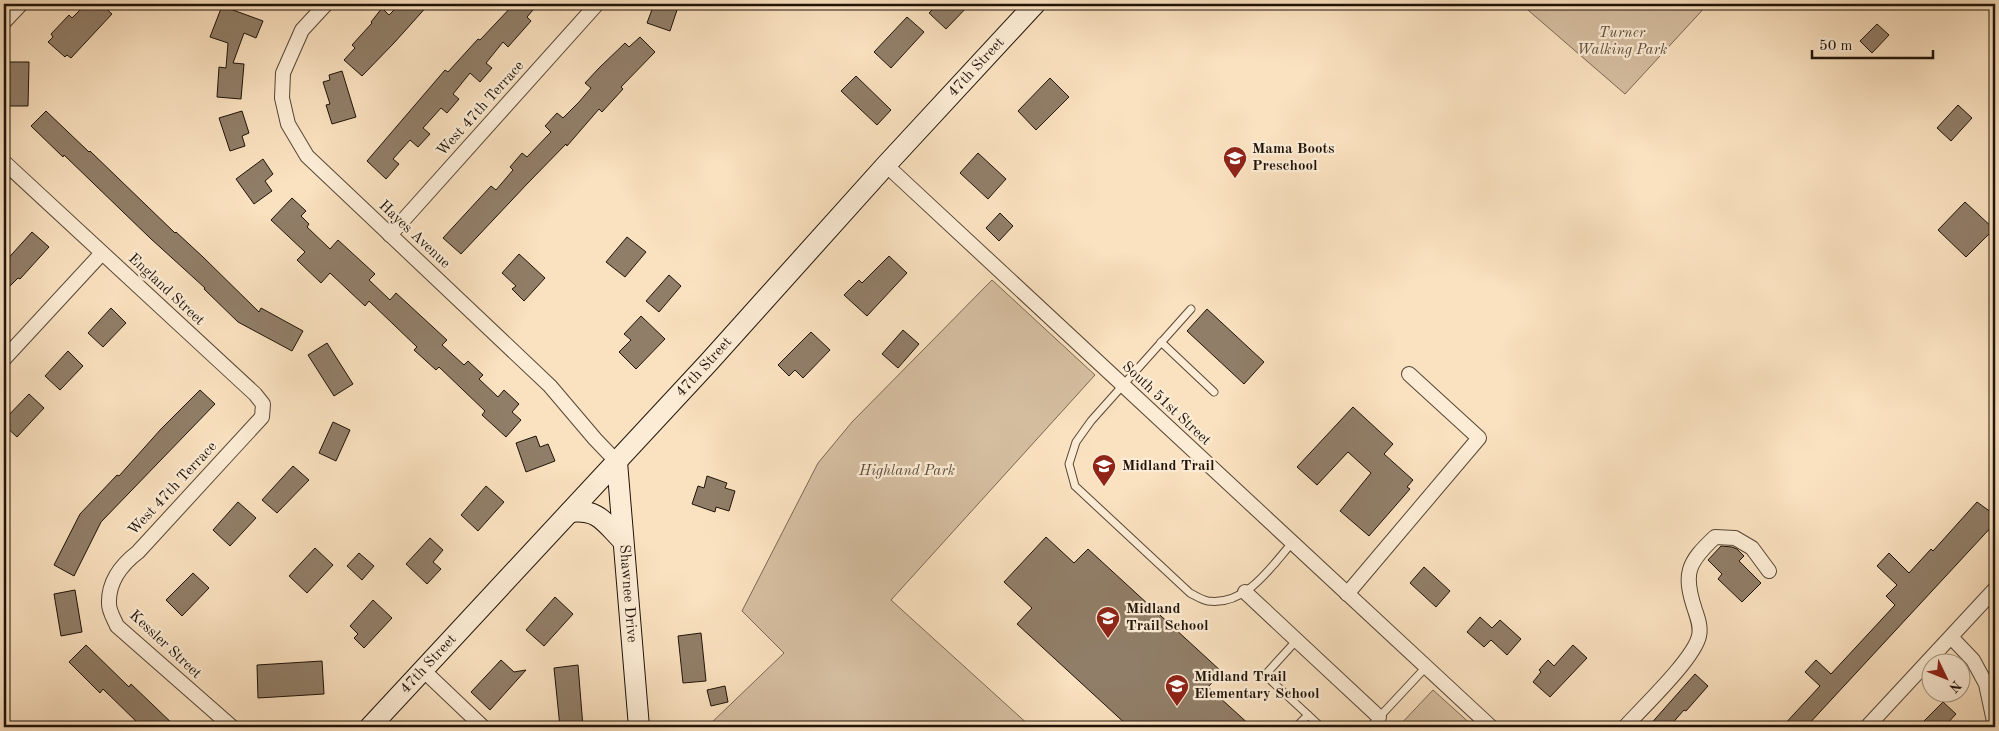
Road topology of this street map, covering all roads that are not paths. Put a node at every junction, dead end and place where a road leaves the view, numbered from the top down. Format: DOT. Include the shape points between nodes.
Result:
graph roads {
  1 [pos="21,4"];
  2 [pos="326,4"];
  3 [pos="597,4"];
  4 [pos="1035,4"];
  5 [pos="4,22"];
  6 [pos="4,162"];
  7 [pos="886,165"];
  8 [pos="390,235"];
  9 [pos="102,253"];
  10 [pos="1191,309"];
  11 [pos="1161,342"];
  12 [pos="4,359"];
  13 [pos="1409,374"];
  14 [pos="1122,386"];
  15 [pos="1214,392"];
  16 [pos="233,449"];
  17 [pos="617,462"];
  18 [pos="570,512"];
  19 [pos="622,541"];
  20 [pos="1292,543"];
  21 [pos="138,552"];
  22 [pos="1769,571"];
  23 [pos="1995,589"];
  24 [pos="1245,592"];
  25 [pos="1347,594"];
  26 [pos="1951,637"];
  27 [pos="1296,641"];
  28 [pos="1426,667"];
  29 [pos="423,670"];
  30 [pos="1308,715"];
  31 [pos="1374,722"];
  32 [pos="1995,726"];
  33 [pos="232,727"];
  34 [pos="370,727"];
  35 [pos="483,727"];
  36 [pos="639,727"];
  37 [pos="1296,727"];
  38 [pos="1321,727"];
  39 [pos="1491,727"];
  40 [pos="1625,727"];
  41 [pos="1867,727"];
  1 -- 5 [label="street"];
  2 -- 8 [label="street, Hayes Avenue" via="302,30 283,73 282,98 288,124 307,156"];
  3 -- 8 [label="street, West 47th Terrace"];
  4 -- 7 [label="main road, 47th Street"];
  6 -- 9 [label="street, England Street"];
  7 -- 14 [label="street, South 51st Street"];
  7 -- 17 [label="main road, 47th Street"];
  8 -- 17 [label="street, Hayes Avenue" via="550,386"];
  9 -- 12 [label="street"];
  9 -- 16 [label="street, England Street" via="263,404 262,417"];
  10 -- 11 [label="lane"];
  11 -- 14 [label="lane"];
  11 -- 15 [label="lane"];
  13 -- 25 [label="street" via="1480,438"];
  14 -- 20 [label="street, South 51st Street"];
  14 -- 24 [label="lane" via="1076,442 1069,464 1075,486 1190,593 1206,601 1226,601"];
  16 -- 21 [label="street, West 47th Terrace"];
  17 -- 18 [label="main road, 47th Street"];
  17 -- 19 [label="main road, Shawnee Drive"];
  18 -- 19 [label="main road" via="589,511 601,518"];
  18 -- 29 [label="main road, 47th Street"];
  19 -- 36 [label="main road, Shawnee Drive"];
  20 -- 24 [label="lane"];
  20 -- 25 [label="street, South 51st Street"];
  21 -- 33 [label="street, Kessler Street" via="126,561 111,583 109,605 117,626"];
  22 -- 40 [label="street" via="1752,548 1735,538 1716,537 1698,553 1690,567 1688,586 1700,622 1699,636 1690,656"];
  23 -- 26 [label="street"];
  24 -- 27 [label="street"];
  25 -- 28 [label="street, South 51st Street"];
  26 -- 32 [label="street" via="1973,660 1986,684"];
  26 -- 41 [label="street"];
  27 -- 30 [label="lane" via="1265,675"];
  27 -- 31 [label="street"];
  28 -- 31 [label="lane"];
  28 -- 39 [label="street, South 51st Street"];
  29 -- 34 [label="main road, 47th Street"];
  29 -- 35 [label="street"];
  30 -- 37 [label="lane"];
  30 -- 38 [label="lane"];
}
